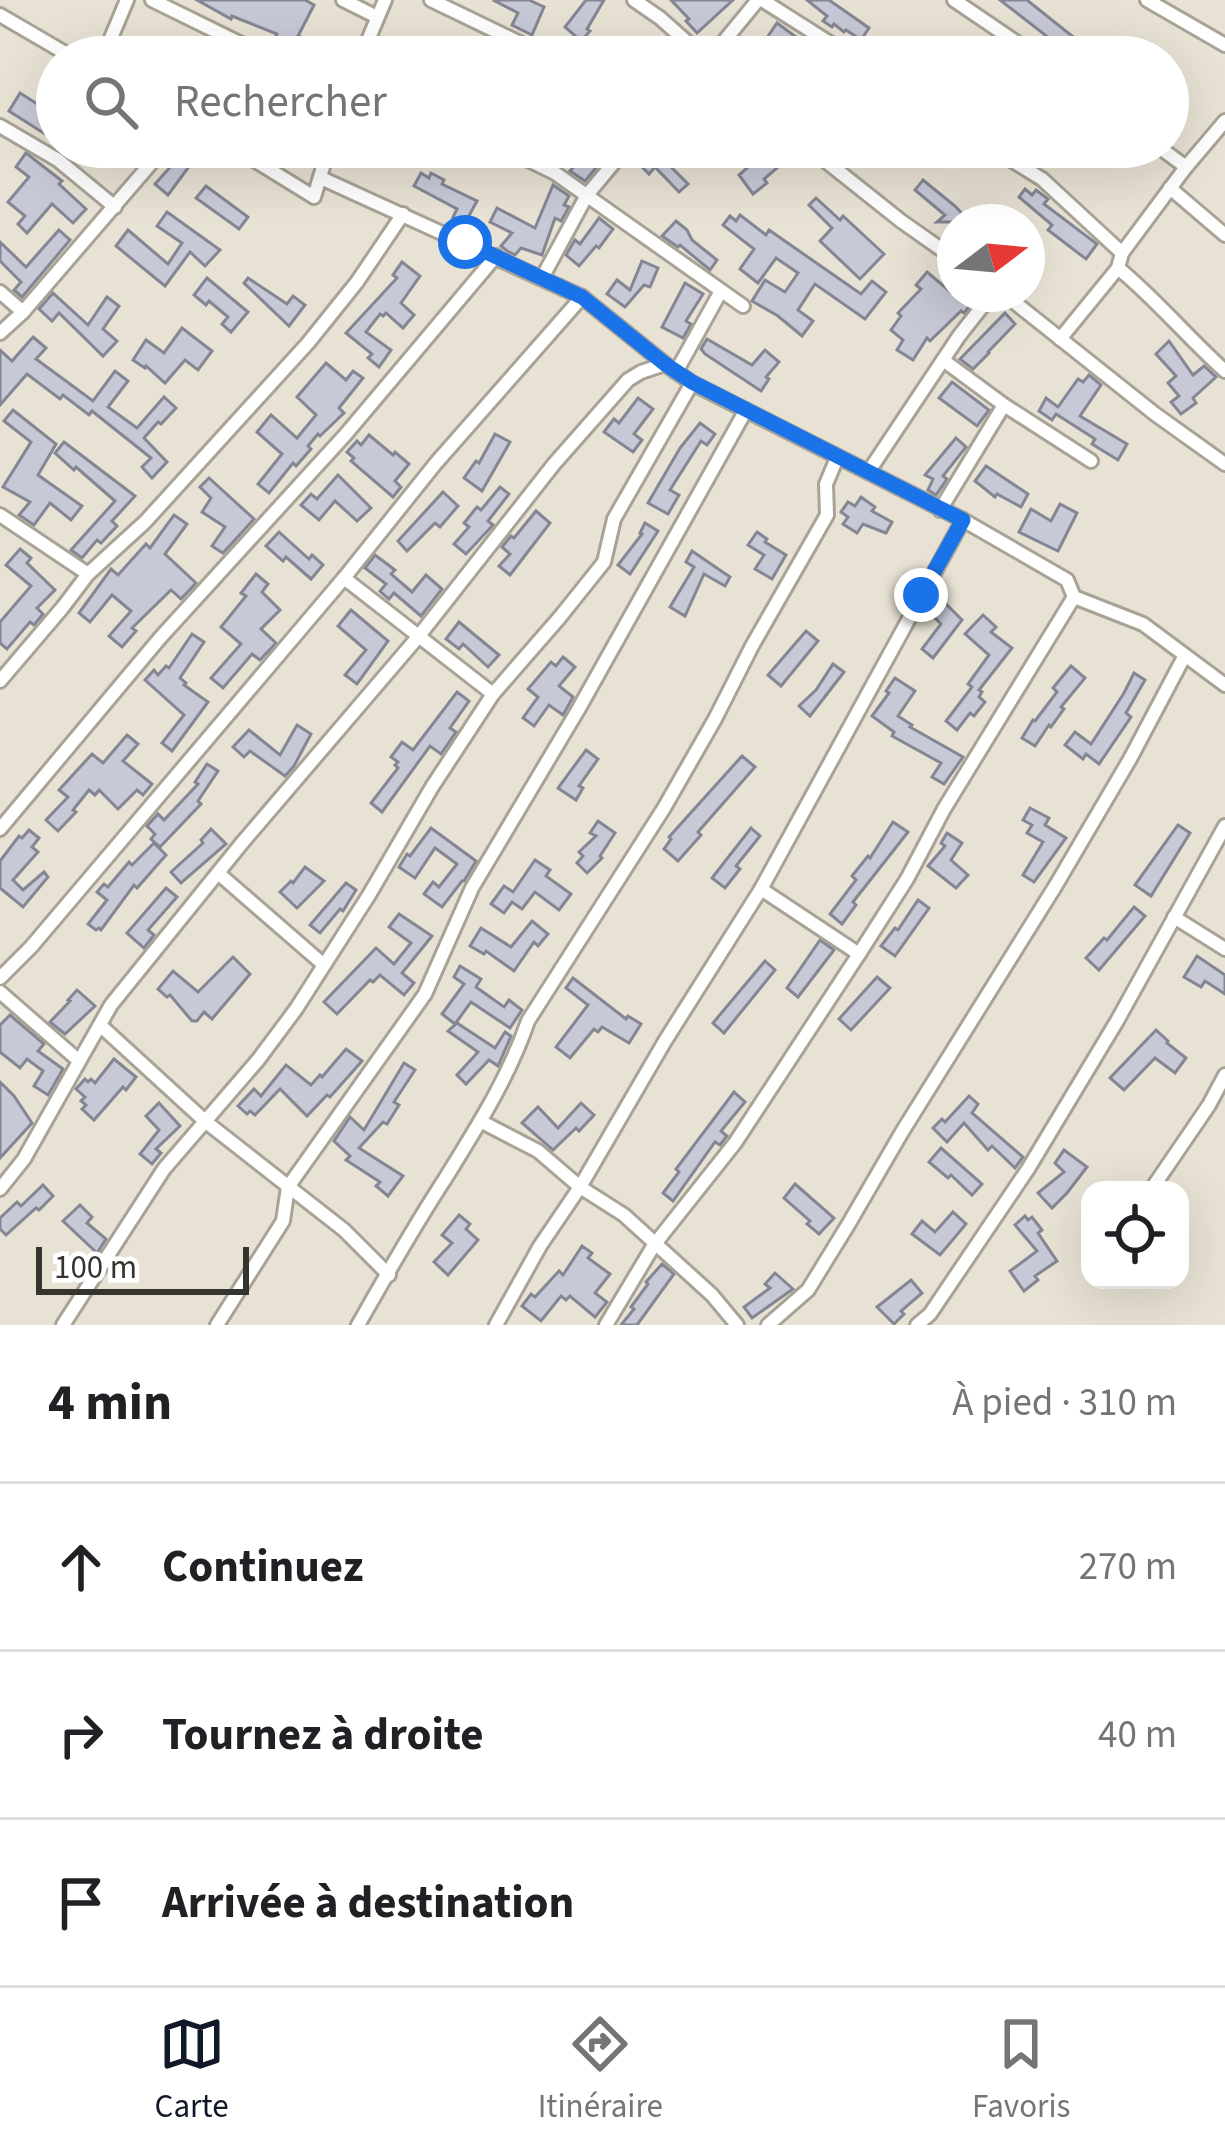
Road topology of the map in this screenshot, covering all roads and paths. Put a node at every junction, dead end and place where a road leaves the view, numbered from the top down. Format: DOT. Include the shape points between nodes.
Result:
graph roads {
  1 [pos="128,0"];
  2 [pos="152,0"];
  3 [pos="343,0"];
  4 [pos="385,0"];
  5 [pos="431,0"];
  6 [pos="634,0"];
  7 [pos="760,0"];
  8 [pos="954,0"];
  9 [pos="1148,0"];
  10 [pos="0,15"];
  11 [pos="377,17"];
  12 [pos="36,36"];
  13 [pos="112,36"];
  14 [pos="225,36"];
  15 [pos="369,36"];
  16 [pos="506,36"];
  17 [pos="682,36"];
  18 [pos="727,36"];
  19 [pos="818,36"];
  20 [pos="1007,36"];
  21 [pos="1225,45"];
  22 [pos="1225,122"];
  23 [pos="0,126"];
  24 [pos="36,147"];
  25 [pos="1189,163"];
  26 [pos="68,168"];
  27 [pos="148,168"];
  28 [pos="266,168"];
  29 [pos="324,168"];
  30 [pos="545,168"];
  31 [pos="609,168"];
  32 [pos="834,168"];
  33 [pos="1024,168"];
  34 [pos="1185,168"];
  35 [pos="321,178"];
  36 [pos="1170,188"];
  37 [pos="586,195"];
  38 [pos="116,207"];
  39 [pos="403,214"];
  40 [pos="1225,235"];
  41 [pos="937,246"];
  42 [pos="1122,253"];
  43 [pos="496,256"];
  44 [pos="1118,268"];
  45 [pos="542,278"];
  46 [pos="722,291"];
  47 [pos="0,292"];
  48 [pos="582,297"];
  49 [pos="742,306"];
  50 [pos="22,312"];
  51 [pos="979,312"];
  52 [pos="1026,312"];
  53 [pos="0,333"];
  54 [pos="1060,339"];
  55 [pos="943,360"];
  56 [pos="670,368"];
  57 [pos="1225,371"];
  58 [pos="692,382"];
  59 [pos="1004,405"];
  60 [pos="746,410"];
  61 [pos="837,458"];
  62 [pos="1090,461"];
  63 [pos="1225,464"];
  64 [pos="869,471"];
  65 [pos="940,510"];
  66 [pos="963,520"];
  67 [pos="3,521"];
  68 [pos="88,574"];
  69 [pos="344,578"];
  70 [pos="1074,597"];
  71 [pos="418,637"];
  72 [pos="1184,657"];
  73 [pos="0,681"];
  74 [pos="1225,685"];
  75 [pos="493,694"];
  76 [pos="1225,826"];
  77 [pos="0,830"];
  78 [pos="218,873"];
  79 [pos="761,889"];
  80 [pos="1174,917"];
  81 [pos="1225,950"];
  82 [pos="859,954"];
  83 [pos="324,965"];
  84 [pos="0,978"];
  85 [pos="0,992"];
  86 [pos="101,1026"];
  87 [pos="78,1060"];
  88 [pos="1225,1075"];
  89 [pos="206,1122"];
  90 [pos="482,1122"];
  91 [pos="1157,1181"];
  92 [pos="288,1187"];
  93 [pos="580,1187"];
  94 [pos="0,1189"];
  95 [pos="654,1245"];
  96 [pos="389,1275"];
  97 [pos="63,1325"];
  98 [pos="217,1325"];
  99 [pos="358,1325"];
  100 [pos="496,1325"];
  101 [pos="606,1325"];
  102 [pos="737,1325"];
  103 [pos="768,1325"];
  104 [pos="917,1325"];
  1 -- 13 [label="street"];
  2 -- 14 [label="street"];
  3 -- 11 [label="street"];
  4 -- 11 [label="street"];
  5 -- 16 [label="street"];
  6 -- 17 [label="street"];
  7 -- 18 [label="street"];
  7 -- 19 [label="street"];
  8 -- 20 [label="street"];
  9 -- 21 [label="street"];
  10 -- 12 [label="street"];
  11 -- 15 [label="street"];
  22 -- 25 [label="street"];
  23 -- 24 [label="street"];
  26 -- 38 [label="street"];
  27 -- 38 [label="street"];
  28 -- 35 [label="street" via="314,197"];
  29 -- 35 [label="street"];
  30 -- 37 [label="street"];
  31 -- 37 [label="street"];
  32 -- 41 [label="street"];
  33 -- 42 [label="street"];
  34 -- 36 [label="street"];
  35 -- 39 [label="street"];
  36 -- 40 [label="street"];
  36 -- 42 [label="street"];
  37 -- 45 [label="street"];
  37 -- 46 [label="street"];
  38 -- 50 [label="street"];
  39 -- 43 [label="street"];
  39 -- 68 [label="street" via="294,359"];
  42 -- 44 [label="street"];
  43 -- 45 [label="street"];
  43 -- 77 [label="street"];
  44 -- 54 [label="street"];
  44 -- 57 [label="street"];
  45 -- 48 [label="street"];
  46 -- 49 [label="street"];
  46 -- 56 [label="street"];
  47 -- 50 [label="street"];
  48 -- 56 [label="street"];
  48 -- 69 [label="street"];
  50 -- 53 [label="street"];
  51 -- 55 [label="street"];
  52 -- 54 [label="street"];
  54 -- 63 [label="street"];
  55 -- 59 [label="street"];
  55 -- 64 [label="street"];
  56 -- 58 [label="street"];
  56 -- 71 [label="street" via="628,380"];
  58 -- 60 [label="street"];
  58 -- 75 [label="street" via="614,519 604,562"];
  59 -- 62 [label="street"];
  59 -- 65 [label="street"];
  60 -- 61 [label="street"];
  60 -- 92 [label="street" via="472,888 425,994"];
  61 -- 64 [label="street"];
  61 -- 90 [label="street" via="826,484 827,515 664,808 529,1021"];
  64 -- 65 [label="street"];
  65 -- 66 [label="street"];
  66 -- 70 [label="street" via="1066,580"];
  66 -- 79 [label="street"];
  67 -- 68 [label="street"];
  68 -- 73 [label="street"];
  69 -- 71 [label="street"];
  69 -- 84 [label="street"];
  70 -- 72 [label="street" via="1143,624"];
  70 -- 82 [label="street"];
  71 -- 75 [label="street"];
  71 -- 78 [label="street"];
  72 -- 74 [label="street"];
  72 -- 103 [label="street" via="848,1226 808,1290"];
  75 -- 83 [label="street"];
  76 -- 80 [label="street"];
  78 -- 83 [label="street"];
  78 -- 86 [label="street"];
  79 -- 82 [label="street"];
  79 -- 93 [label="street"];
  80 -- 81 [label="street"];
  80 -- 104 [label="street" via="1028,1169"];
  82 -- 95 [label="street" via="735,1143"];
  83 -- 89 [label="street"];
  85 -- 87 [label="street"];
  86 -- 87 [label="street"];
  86 -- 89 [label="street"];
  87 -- 94 [label="street"];
  88 -- 91 [label="street"];
  89 -- 92 [label="street"];
  89 -- 97 [label="street" via="164,1168"];
  90 -- 93 [label="street" via="538,1151"];
  90 -- 96 [label="street"];
  92 -- 96 [label="street"];
  92 -- 98 [label="street" via="283,1221"];
  93 -- 95 [label="street"];
  93 -- 100 [label="street"];
  95 -- 101 [label="street"];
  95 -- 102 [label="street"];
  96 -- 99 [label="street"];
}
